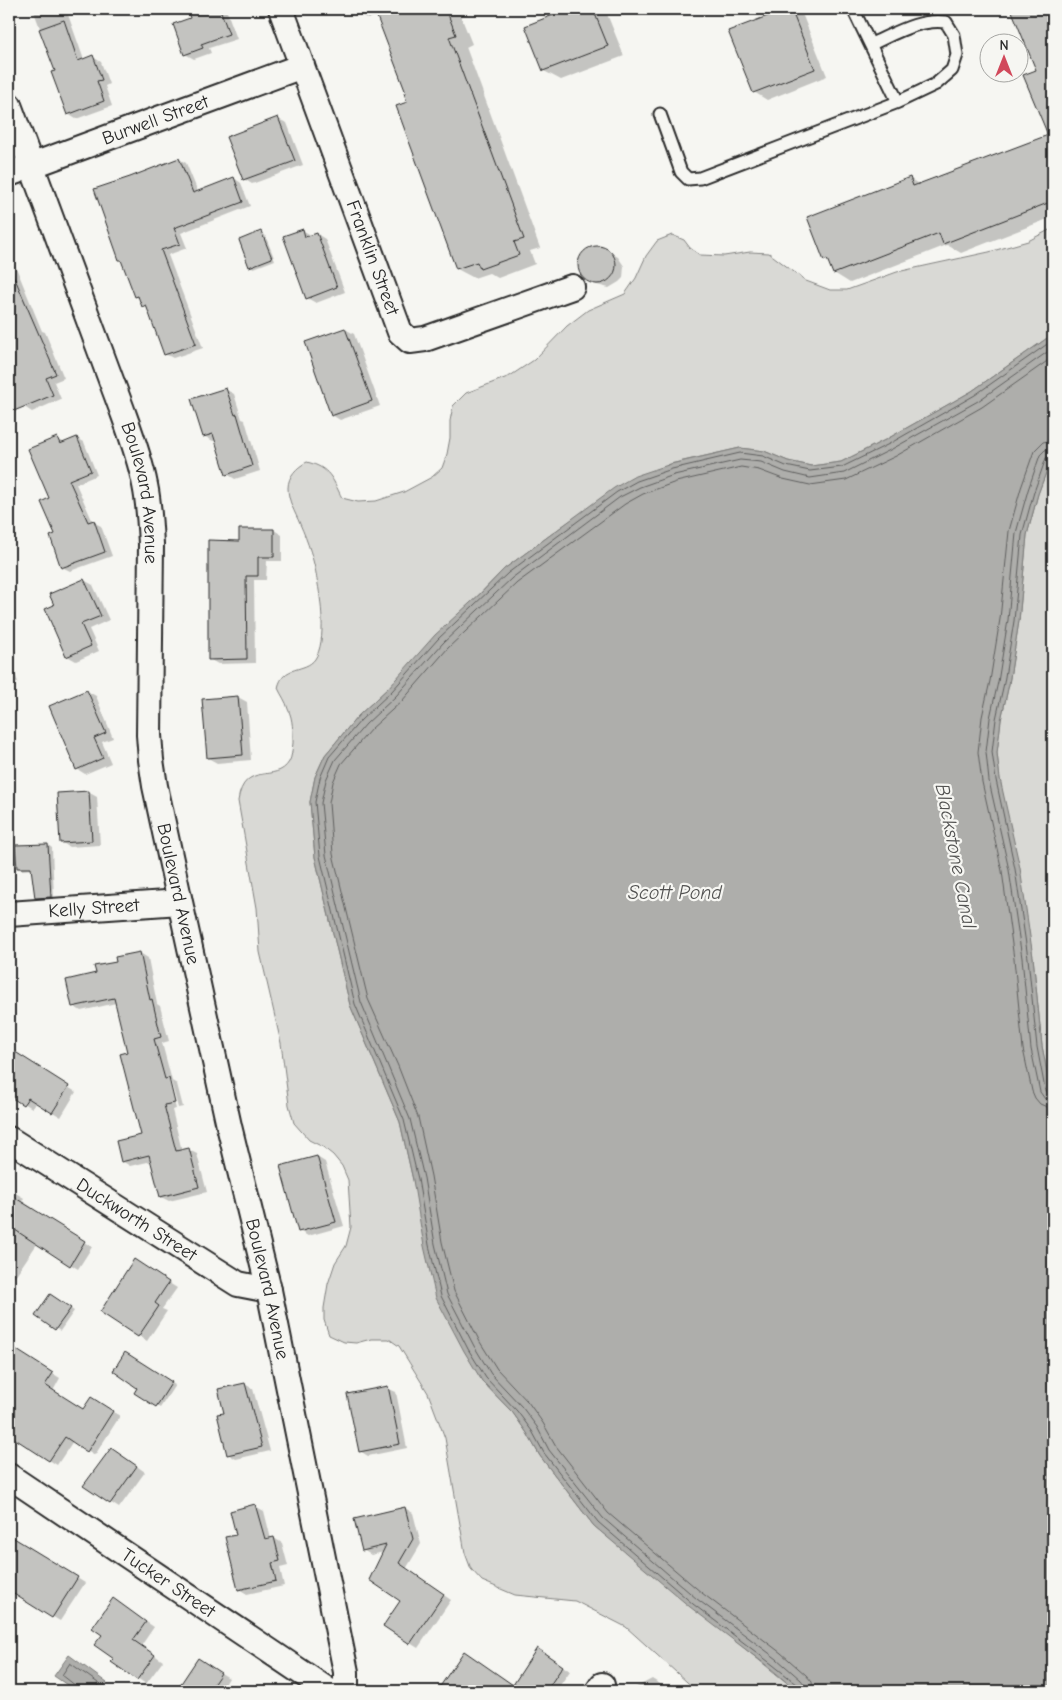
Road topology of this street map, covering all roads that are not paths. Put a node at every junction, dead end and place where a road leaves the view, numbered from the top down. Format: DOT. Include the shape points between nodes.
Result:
graph roads {
  1 [pos="281,9"];
  2 [pos="853,9"];
  3 [pos="871,44"];
  4 [pos="302,66"];
  5 [pos="898,102"];
  6 [pos="9,105"];
  7 [pos="660,114"];
  8 [pos="31,165"];
  9 [pos="9,174"];
  10 [pos="572,287"];
  11 [pos="180,902"];
  12 [pos="9,914"];
  13 [pos="9,1139"];
  14 [pos="269,1290"];
  15 [pos="9,1476"];
  16 [pos="329,1691"];
  17 [pos="346,1691"];
  1 -- 4 [label="street, Franklin Street"];
  2 -- 3 [label="lane"];
  3 -- 5 [label="lane"];
  3 -- 5 [label="lane" via="936,20 946,22 954,35 957,55 952,70 936,84"];
  4 -- 8 [label="street, Burwell Street"];
  4 -- 10 [label="street, Franklin Street" via="400,332 410,341 425,339"];
  5 -- 7 [label="lane" via="700,178 688,179 681,172"];
  6 -- 8 [label="street, Boulevard Avenue"];
  8 -- 9 [label="street, Burwell Street"];
  8 -- 11 [label="street, Boulevard Avenue" via="121,406 145,485 151,544 151,760"];
  11 -- 12 [label="street, Kelly Street"];
  11 -- 14 [label="street, Boulevard Avenue"];
  13 -- 14 [label="street, Duckworth Street" via="238,1284"];
  14 -- 17 [label="street, Boulevard Avenue" via="346,1672"];
  15 -- 16 [label="street, Tucker Street"];
}
